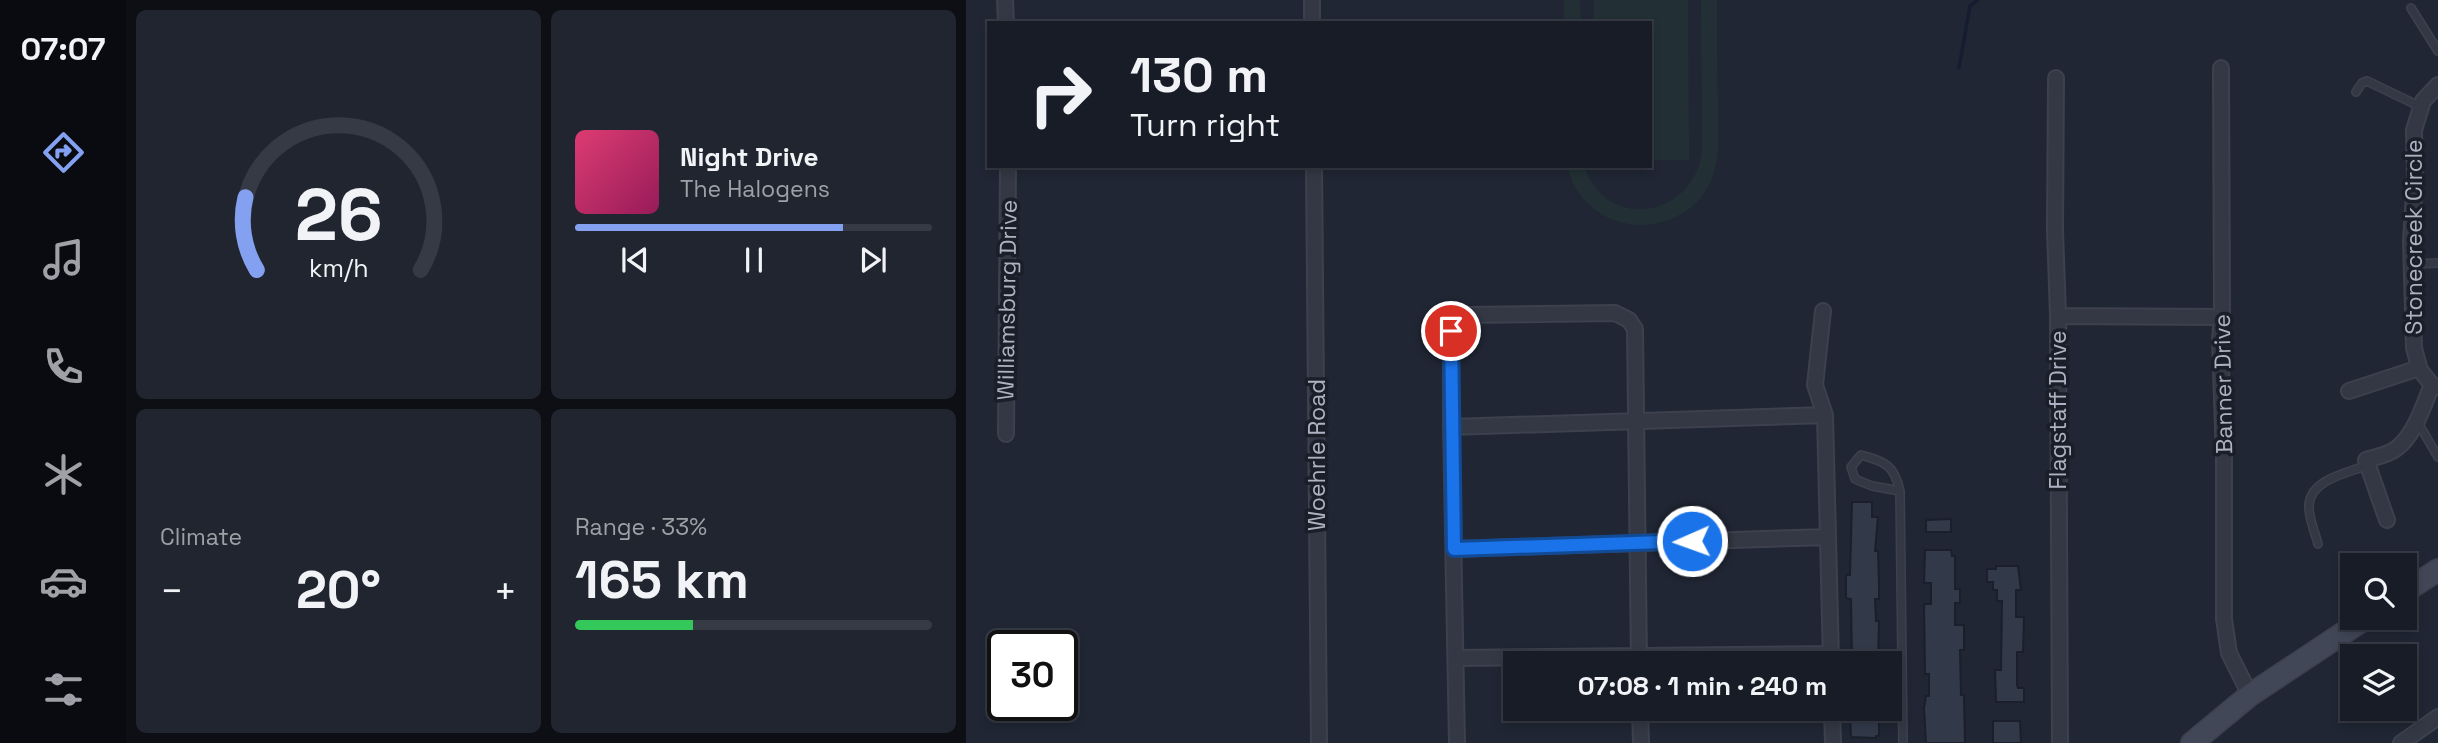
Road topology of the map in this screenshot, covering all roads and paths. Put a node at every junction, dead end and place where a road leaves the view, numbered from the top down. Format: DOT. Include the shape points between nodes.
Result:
graph roads {
  1 [pos="1005,0"];
  2 [pos="1311,0"];
  3 [pos="2411,8"];
  4 [pos="1006,21"];
  5 [pos="1312,21"];
  6 [pos="2438,51"];
  7 [pos="2221,68"];
  8 [pos="2056,78"];
  9 [pos="2438,85"];
  10 [pos="2356,92"];
  11 [pos="2421,107"];
  12 [pos="1008,168"];
  13 [pos="1314,168"];
  14 [pos="2438,263"];
  15 [pos="2413,264"];
  16 [pos="1823,311"];
  17 [pos="2058,316"];
  18 [pos="2222,317"];
  19 [pos="2419,368"];
  20 [pos="2435,386"];
  21 [pos="2349,391"];
  22 [pos="1825,415"];
  23 [pos="2417,420"];
  24 [pos="1637,421"];
  25 [pos="1451,427"];
  26 [pos="1006,434"];
  27 [pos="2438,457"];
  28 [pos="2368,465"];
  29 [pos="1900,491"];
  30 [pos="2388,520"];
  31 [pos="1828,537"];
  32 [pos="1637,543"];
  33 [pos="2318,544"];
  34 [pos="1454,549"];
  35 [pos="2438,570"];
  36 [pos="2417,584"];
  37 [pos="2348,630"];
  38 [pos="1639,651"];
  39 [pos="1831,651"];
  40 [pos="1456,659"];
  41 [pos="1503,659"];
  42 [pos="2250,695"];
  43 [pos="2438,717"];
  44 [pos="1640,721"];
  45 [pos="1832,721"];
  46 [pos="1319,743"];
  47 [pos="1457,743"];
  48 [pos="1641,743"];
  49 [pos="1833,743"];
  50 [pos="1903,743"];
  51 [pos="2060,743"];
  52 [pos="2192,743"];
  53 [pos="2401,743"];
  1 -- 4 [label="street"];
  2 -- 5 [label="street"];
  3 -- 6 [label="lane"];
  7 -- 18 [label="street, Banner Drive"];
  8 -- 17 [label="street, Flagstaff Drive"];
  9 -- 11 [label="street, Stonecreek Circle"];
  10 -- 11 [label="lane" via="2367,81"];
  11 -- 15 [label="street, Stonecreek Circle" via="2414,130"];
  12 -- 26 [label="street, Williamsburg Drive"];
  13 -- 46 [label="street, Woehrle Road"];
  14 -- 15 [label="lane"];
  15 -- 19 [label="street, Stonecreek Circle" via="2414,348"];
  16 -- 22 [label="street" via="1815,385"];
  17 -- 18 [label="street"];
  17 -- 51 [label="street, Flagstaff Drive"];
  18 -- 42 [label="street, Banner Drive" via="2224,619 2229,653"];
  19 -- 20 [label="street, Stonecreek Circle"];
  19 -- 21 [label="street"];
  20 -- 23 [label="street"];
  22 -- 24 [label="street"];
  22 -- 31 [label="street"];
  23 -- 27 [label="lane"];
  23 -- 28 [label="street" via="2404,442 2366,460"];
  24 -- 25 [label="street"];
  24 -- 25 [label="street" via="1635,330 1623,316 1470,314 1451,331"];
  24 -- 32 [label="street"];
  25 -- 34 [label="street"];
  28 -- 30 [label="street"];
  28 -- 33 [label="lane" via="2322,483 2314,492 2309,505"];
  29 -- 29 [label="lane" via="1896,474 1879,460 1861,455 1851,467 1855,479"];
  29 -- 50 [label="lane"];
  31 -- 32 [label="street"];
  31 -- 39 [label="street"];
  32 -- 34 [label="street"];
  32 -- 38 [label="street"];
  34 -- 40 [label="street"];
  35 -- 36 [label="street"];
  37 -- 42 [label="street"];
  40 -- 41 [label="street"];
  40 -- 47 [label="street"];
  42 -- 52 [label="street"];
  43 -- 53 [label="street"];
  44 -- 48 [label="street"];
  45 -- 49 [label="street"];
}
